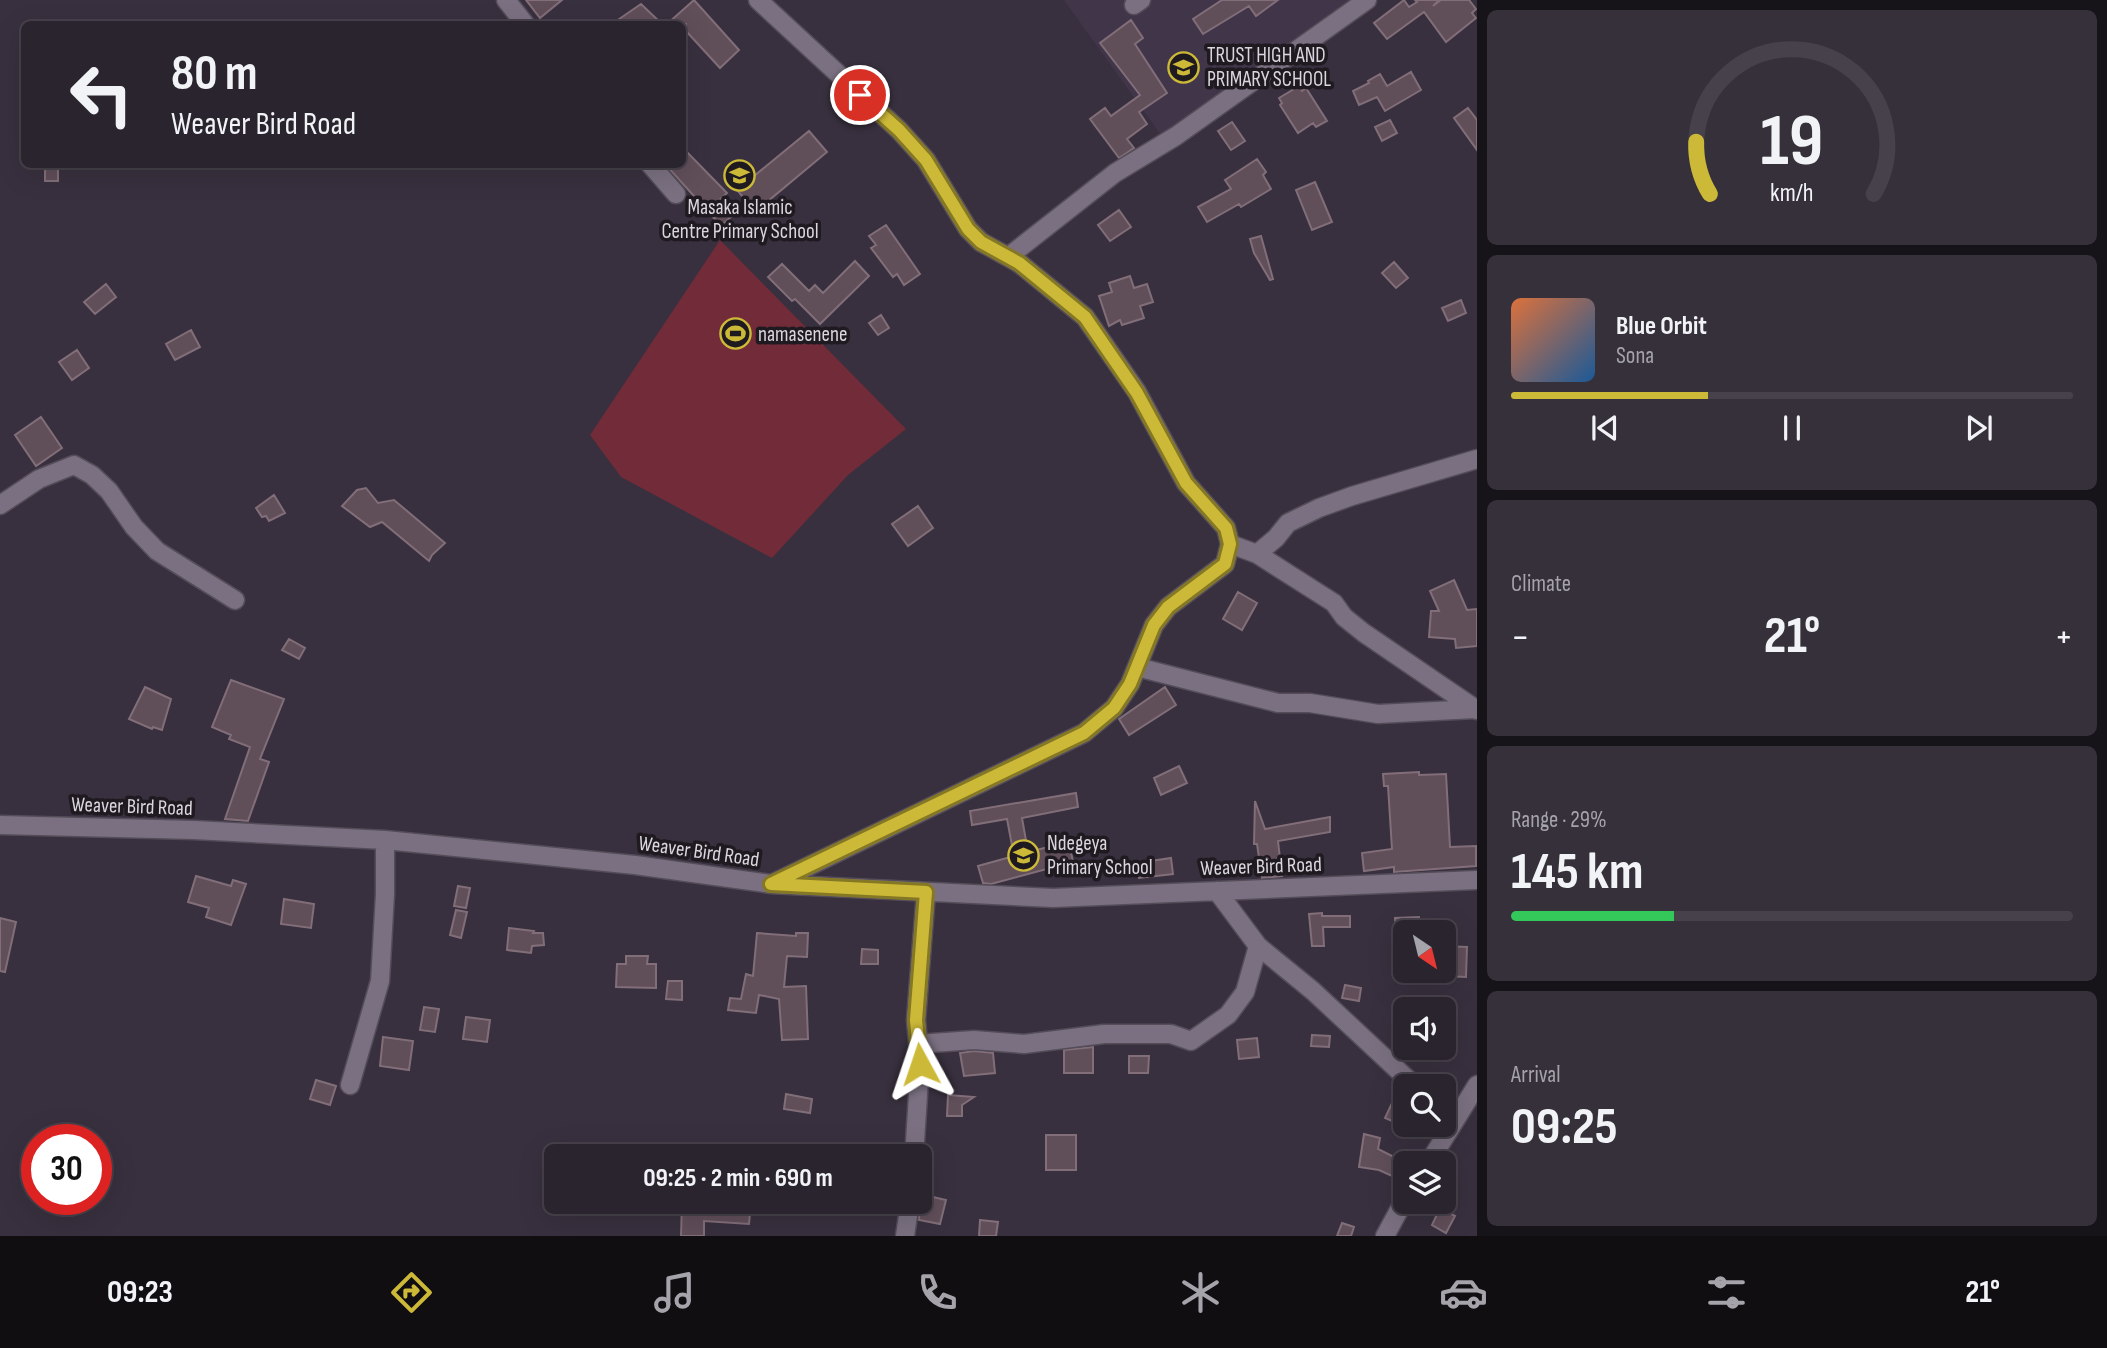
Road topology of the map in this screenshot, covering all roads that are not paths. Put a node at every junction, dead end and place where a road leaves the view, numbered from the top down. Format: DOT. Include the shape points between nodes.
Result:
graph roads {
  1 [pos="506,0"];
  2 [pos="758,0"];
  3 [pos="1367,0"];
  4 [pos="523,21"];
  5 [pos="653,168"];
  6 [pos="676,194"];
  7 [pos="1008,257"];
  8 [pos="1477,459"];
  9 [pos="0,505"];
  10 [pos="1230,544"];
  11 [pos="1257,554"];
  12 [pos="235,600"];
  13 [pos="1137,667"];
  14 [pos="1476,709"];
  15 [pos="0,824"];
  16 [pos="385,840"];
  17 [pos="1477,880"];
  18 [pos="771,884"];
  19 [pos="1217,891"];
  20 [pos="926,892"];
  21 [pos="1258,946"];
  22 [pos="918,1044"];
  23 [pos="1402,1074"];
  24 [pos="350,1085"];
  25 [pos="1477,1085"];
  26 [pos="1456,1109"];
  27 [pos="915,1144"];
  28 [pos="908,1214"];
  29 [pos="1397,1214"];
  30 [pos="905,1236"];
  31 [pos="1385,1236"];
  1 -- 4 [label="street"];
  2 -- 7 [label="street" via="899,130 926,160 968,229"];
  3 -- 7 [label="street" via="1176,136 1115,173"];
  5 -- 6 [label="street"];
  7 -- 10 [label="street" via="1085,317 1137,393 1186,483 1226,528"];
  8 -- 11 [label="street" via="1319,508 1288,523"];
  9 -- 12 [label="street" via="39,479 74,465 109,491 157,551"];
  10 -- 11 [label="street"];
  10 -- 13 [label="street" via="1225,564 1168,607 1154,625"];
  11 -- 14 [label="street" via="1334,603 1364,633"];
  13 -- 14 [label="street" via="1278,703 1378,714"];
  13 -- 18 [label="street" via="1114,708 1084,733"];
  15 -- 16 [label="street, Weaver Bird Road"];
  16 -- 18 [label="street, Weaver Bird Road"];
  16 -- 24 [label="street" via="380,981"];
  17 -- 19 [label="street, Weaver Bird Road"];
  18 -- 20 [label="street, Weaver Bird Road"];
  19 -- 20 [label="street, Weaver Bird Road" via="1053,898"];
  19 -- 21 [label="street"];
  20 -- 22 [label="street"];
  21 -- 22 [label="street" via="1245,992 1228,1015 1191,1041 1171,1034 1104,1034 1024,1044 974,1040"];
  21 -- 23 [label="street"];
  22 -- 27 [label="street"];
  25 -- 26 [label="street"];
  28 -- 30 [label="street"];
  29 -- 31 [label="street"];
}
